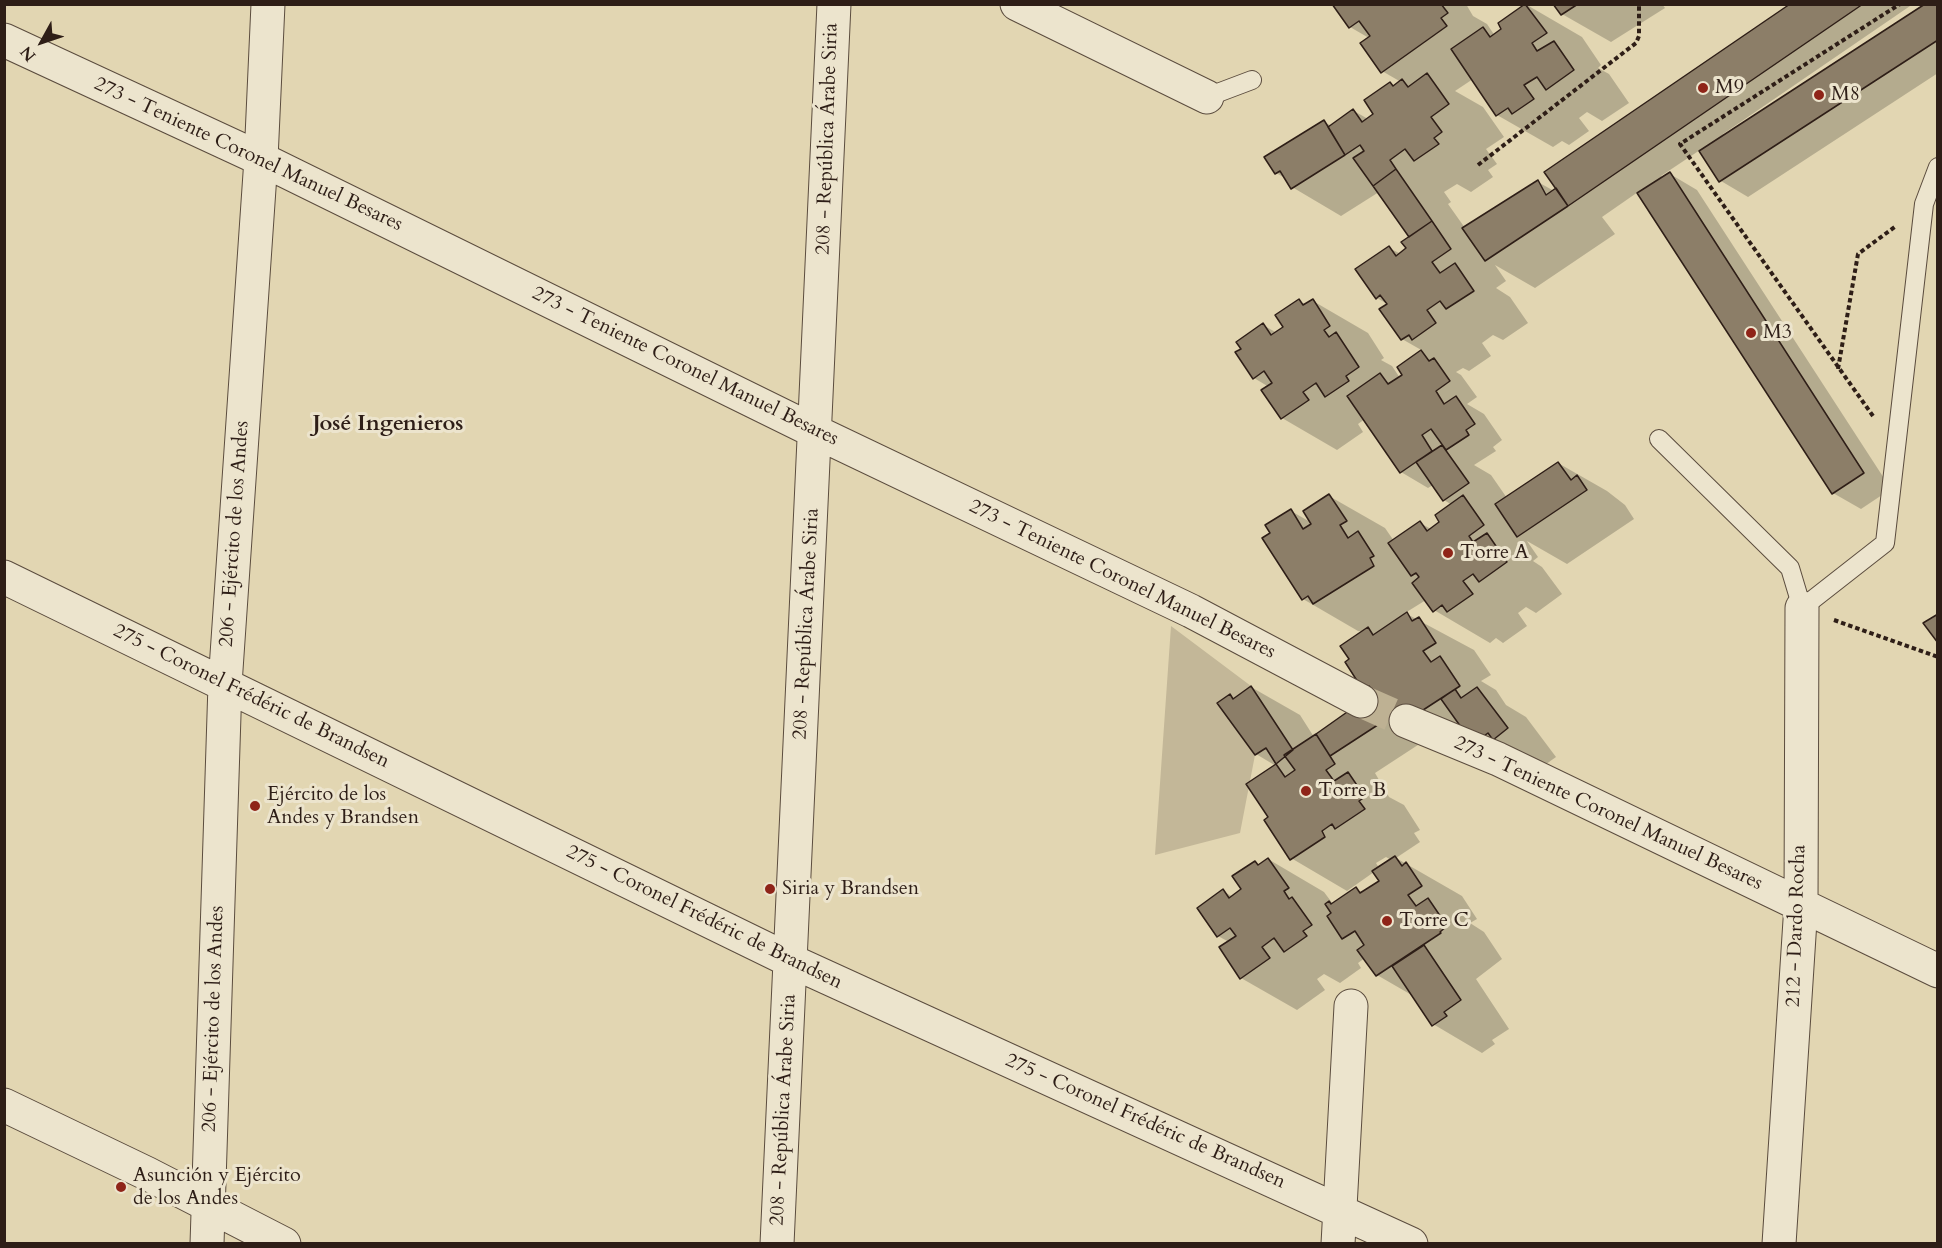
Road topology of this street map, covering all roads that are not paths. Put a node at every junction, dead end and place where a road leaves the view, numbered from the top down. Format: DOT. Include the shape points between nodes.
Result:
graph roads {
  1 [pos="268,4"];
  2 [pos="834,4"];
  3 [pos="1017,4"];
  4 [pos="4,40"];
  5 [pos="1252,80"];
  6 [pos="1207,97"];
  7 [pos="261,159"];
  8 [pos="1938,167"];
  9 [pos="816,432"];
  10 [pos="1659,439"];
  11 [pos="4,577"];
  12 [pos="1802,608"];
  13 [pos="225,684"];
  14 [pos="1362,701"];
  15 [pos="1406,722"];
  16 [pos="1801,905"];
  17 [pos="791,961"];
  18 [pos="1938,971"];
  19 [pos="1351,1006"];
  20 [pos="4,1105"];
  21 [pos="208,1206"];
  22 [pos="1338,1209"];
  23 [pos="207,1244"];
  24 [pos="284,1244"];
  25 [pos="777,1244"];
  26 [pos="1338,1244"];
  27 [pos="1411,1244"];
  28 [pos="1779,1244"];
  1 -- 7 [label="street, 206 - Ejército de los Andes"];
  2 -- 9 [label="street, 208 - República Árabe Siria"];
  3 -- 6 [label="street"];
  4 -- 7 [label="street, 273 - Teniente Coronel Manuel Besares"];
  5 -- 6 [label="lane"];
  7 -- 9 [label="street, 273 - Teniente Coronel Manuel Besares"];
  7 -- 13 [label="street, 206 - Ejército de los Andes"];
  8 -- 12 [label="lane" via="1924,204 1885,543"];
  9 -- 14 [label="street, 273 - Teniente Coronel Manuel Besares" via="1191,611"];
  9 -- 17 [label="street, 208 - República Árabe Siria"];
  10 -- 12 [label="lane" via="1790,568"];
  11 -- 13 [label="street, 275 - Coronel Frédéric de Brandsen"];
  12 -- 16 [label="street, 212 - Dardo Rocha"];
  13 -- 17 [label="street, 275 - Coronel Frédéric de Brandsen"];
  13 -- 21 [label="street, 206 - Ejército de los Andes"];
  15 -- 16 [label="street, 273 - Teniente Coronel Manuel Besares" via="1498,759"];
  16 -- 18 [label="street, 273 - Teniente Coronel Manuel Besares"];
  16 -- 28 [label="street, 212 - Dardo Rocha"];
  17 -- 22 [label="street, 275 - Coronel Frédéric de Brandsen"];
  17 -- 25 [label="street, 208 - República Árabe Siria"];
  19 -- 22 [label="street"];
  20 -- 21 [label="street"];
  21 -- 23 [label="street, 206 - Ejército de los Andes"];
  21 -- 24 [label="street"];
  22 -- 26 [label="street"];
  22 -- 27 [label="street, 275 - Coronel Frédéric de Brandsen"];
}
